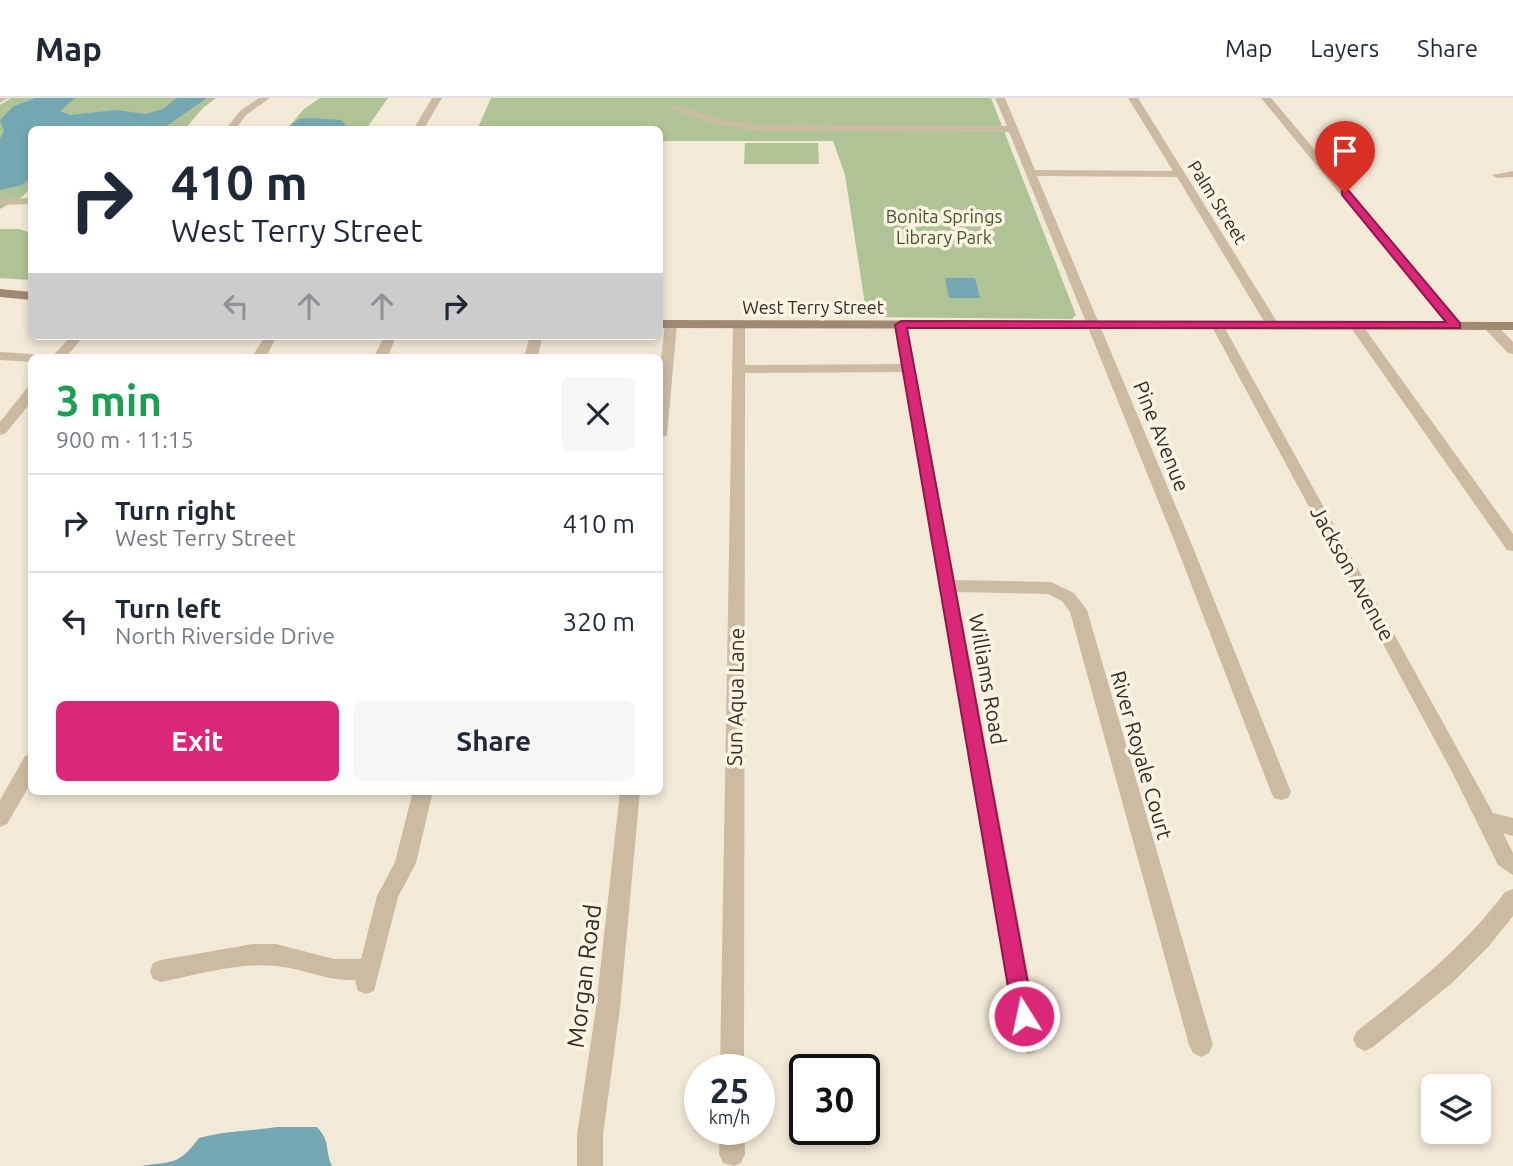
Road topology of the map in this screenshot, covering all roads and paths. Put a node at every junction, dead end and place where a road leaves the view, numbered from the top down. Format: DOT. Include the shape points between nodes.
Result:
graph roads {
  1 [pos="265,98"];
  2 [pos="437,98"];
  3 [pos="1000,98"];
  4 [pos="1133,98"];
  5 [pos="1266,98"];
  6 [pos="674,108"];
  7 [pos="233,126"];
  8 [pos="420,126"];
  9 [pos="1012,129"];
  10 [pos="1030,173"];
  11 [pos="1180,174"];
  12 [pos="1497,174"];
  13 [pos="1513,174"];
  14 [pos="28,201"];
  15 [pos="0,202"];
  16 [pos="0,293"];
  17 [pos="28,296"];
  18 [pos="665,324"];
  19 [pos="739,324"];
  20 [pos="901,325"];
  21 [pos="1093,325"];
  22 [pos="1217,325"];
  23 [pos="1272,325"];
  24 [pos="1355,325"];
  25 [pos="1455,326"];
  26 [pos="1490,326"];
  27 [pos="1513,326"];
  28 [pos="74,340"];
  29 [pos="1513,350"];
  30 [pos="62,354"];
  31 [pos="0,356"];
  32 [pos="28,358"];
  33 [pos="663,368"];
  34 [pos="909,368"];
  35 [pos="739,369"];
  36 [pos="28,395"];
  37 [pos="3,423"];
  38 [pos="1513,546"];
  39 [pos="948,586"];
  40 [pos="28,769"];
  41 [pos="1281,792"];
  42 [pos="422,795"];
  43 [pos="630,795"];
  44 [pos="0,818"];
  45 [pos="1488,821"];
  46 [pos="1513,827"];
  47 [pos="1513,866"];
  48 [pos="1513,899"];
  49 [pos="161,971"];
  50 [pos="1364,1039"];
  51 [pos="1028,1042"];
  52 [pos="1201,1045"];
  53 [pos="732,1054"];
  54 [pos="732,1145"];
  55 [pos="732,1154"];
  56 [pos="590,1166"];
  1 -- 7 [label="street"];
  2 -- 8 [label="street"];
  3 -- 9 [label="street, Pine Avenue"];
  4 -- 11 [label="street, Palm Street"];
  5 -- 25 [label="street"];
  6 -- 9 [label="street" via="720,123 760,128"];
  9 -- 10 [label="street, Pine Avenue"];
  10 -- 11 [label="street"];
  10 -- 21 [label="street, Pine Avenue"];
  11 -- 23 [label="street, Palm Street"];
  12 -- 13 [label="street"];
  14 -- 15 [label="street"];
  16 -- 17 [label="street"];
  18 -- 19 [label="street, West Terry Street"];
  18 -- 33 [label="street"];
  19 -- 20 [label="street, West Terry Street"];
  19 -- 35 [label="street, Sun Aqua Lane"];
  20 -- 21 [label="street, West Terry Street"];
  20 -- 34 [label="street, Williams Road"];
  21 -- 22 [label="street, West Terry Street"];
  21 -- 41 [label="street, Pine Avenue"];
  22 -- 23 [label="street, West Terry Street"];
  22 -- 45 [label="street, Jackson Avenue"];
  23 -- 24 [label="street, West Terry Street"];
  24 -- 25 [label="street, West Terry Street"];
  24 -- 38 [label="street"];
  25 -- 26 [label="street, West Terry Street"];
  26 -- 27 [label="street, West Terry Street"];
  26 -- 29 [label="street"];
  28 -- 30 [label="street"];
  31 -- 32 [label="street"];
  34 -- 35 [label="street"];
  34 -- 39 [label="street, Williams Road"];
  35 -- 53 [label="street, Sun Aqua Lane"];
  36 -- 37 [label="street"];
  39 -- 51 [label="street, Williams Road"];
  39 -- 52 [label="street, River Royale Court" via="1051,588 1068,597 1077,610"];
  40 -- 44 [label="street"];
  42 -- 49 [label="street" via="405,863 388,896 367,976 276,955"];
  43 -- 56 [label="street, Morgan Road"];
  45 -- 46 [label="street"];
  45 -- 47 [label="street, Jackson Avenue" via="1505,859"];
  48 -- 50 [label="street" via="1476,944"];
  54 -- 55 [label="street"];
}
